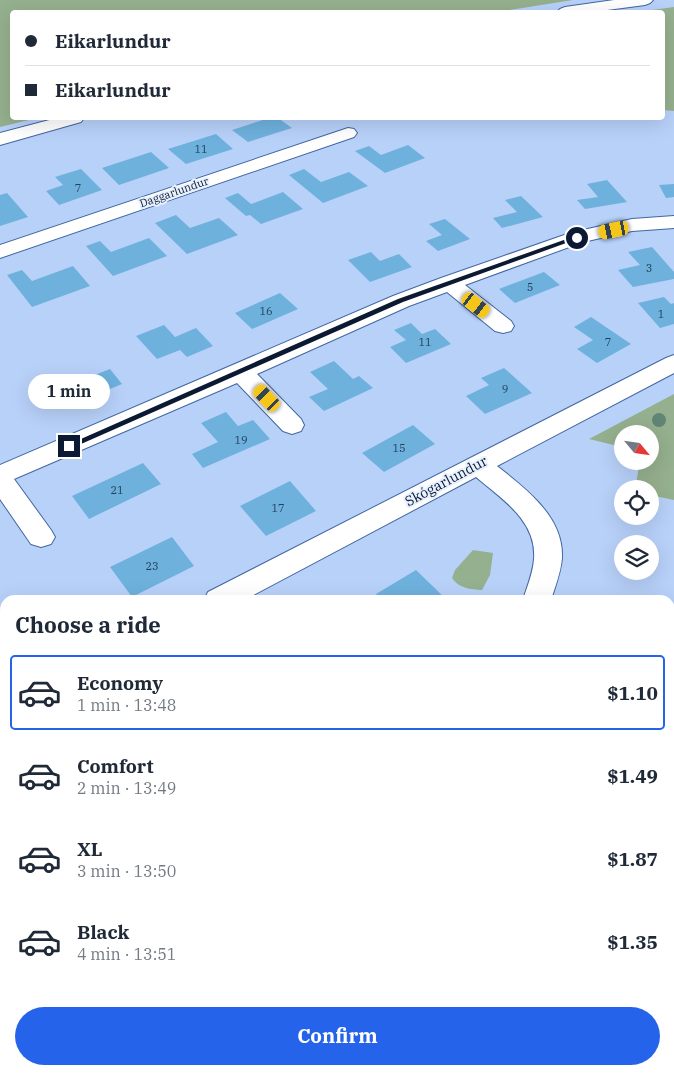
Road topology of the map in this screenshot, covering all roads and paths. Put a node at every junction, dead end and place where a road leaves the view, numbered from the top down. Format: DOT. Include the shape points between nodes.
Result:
graph roads {
  1 [pos="645,0"];
  2 [pos="578,10"];
  3 [pos="68,120"];
  4 [pos="348,132"];
  5 [pos="0,139"];
  6 [pos="674,222"];
  7 [pos="0,252"];
  8 [pos="449,283"];
  9 [pos="503,326"];
  10 [pos="674,363"];
  11 [pos="241,372"];
  12 [pos="292,425"];
  13 [pos="478,464"];
  14 [pos="0,477"];
  15 [pos="41,537"];
  16 [pos="228,595"];
  17 [pos="538,595"];
  1 -- 2 [label="street"];
  3 -- 5 [label="street"];
  4 -- 7 [label="street, Daggarlundur"];
  6 -- 8 [label="street" via="632,226 577,238"];
  8 -- 9 [label="street"];
  8 -- 11 [label="street"];
  10 -- 13 [label="street, Skógarlundur"];
  11 -- 12 [label="street"];
  11 -- 14 [label="street"];
  13 -- 16 [label="street, Skógarlundur"];
  13 -- 17 [label="street" via="529,509 540,523 548,541 548,559"];
  14 -- 15 [label="street"];
}
